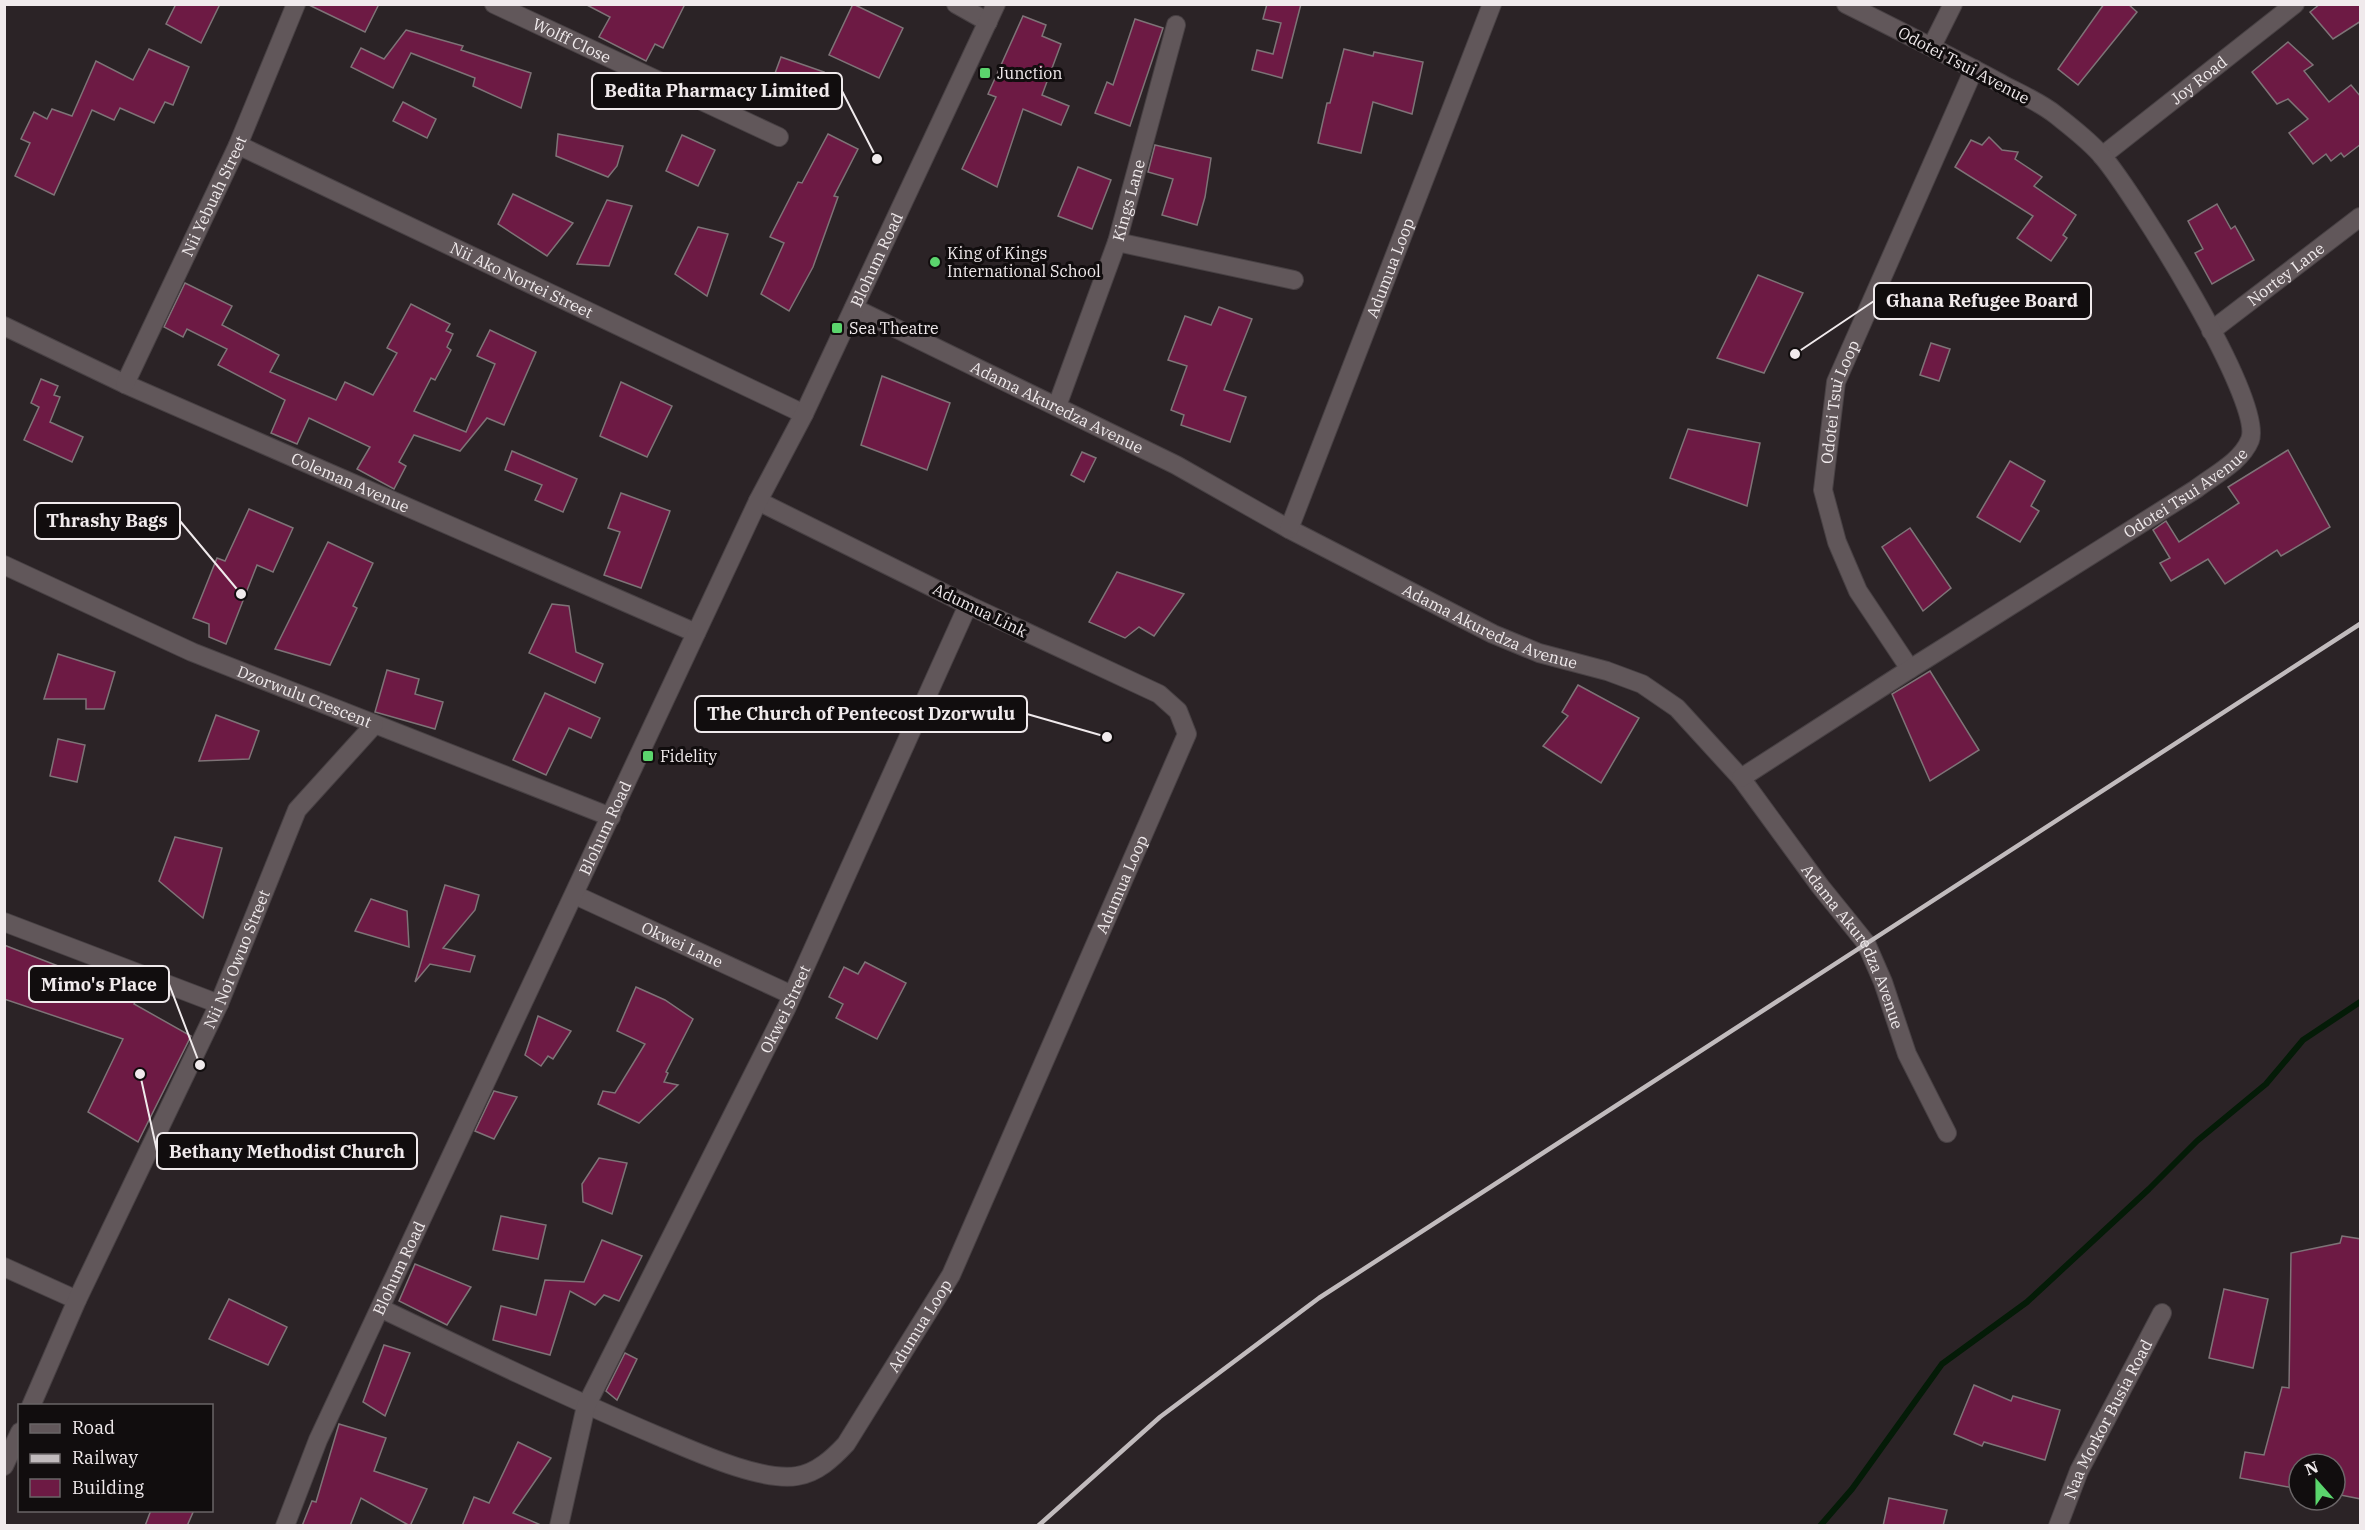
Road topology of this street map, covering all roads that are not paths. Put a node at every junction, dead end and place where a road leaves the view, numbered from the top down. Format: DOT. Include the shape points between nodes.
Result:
graph roads {
  1 [pos="296,4"];
  2 [pos="494,4"];
  3 [pos="956,4"];
  4 [pos="996,4"];
  5 [pos="1492,4"];
  6 [pos="1846,4"];
  7 [pos="1953,4"];
  8 [pos="2295,4"];
  9 [pos="988,22"];
  10 [pos="1176,25"];
  11 [pos="1932,46"];
  12 [pos="1974,69"];
  13 [pos="779,137"];
  14 [pos="238,145"];
  15 [pos="2102,156"];
  16 [pos="2361,217"];
  17 [pos="1117,242"];
  18 [pos="1294,280"];
  19 [pos="854,308"];
  20 [pos="4,326"];
  21 [pos="2211,331"];
  22 [pos="125,384"];
  23 [pos="1057,406"];
  24 [pos="804,414"];
  25 [pos="758,501"];
  26 [pos="1289,529"];
  27 [pos="4,565"];
  28 [pos="968,605"];
  29 [pos="696,633"];
  30 [pos="1910,669"];
  31 [pos="374,724"];
  32 [pos="1187,734"];
  33 [pos="1742,778"];
  34 [pos="611,817"];
  35 [pos="575,895"];
  36 [pos="4,922"];
  37 [pos="792,995"];
  38 [pos="219,1004"];
  39 [pos="1947,1133"];
  40 [pos="4,1267"];
  41 [pos="77,1300"];
  42 [pos="380,1308"];
  43 [pos="2162,1313"];
  44 [pos="32,1404"];
  45 [pos="586,1406"];
  46 [pos="18,1436"];
  47 [pos="4,1466"];
  48 [pos="285,1526"];
  49 [pos="560,1526"];
  50 [pos="2058,1526"];
  1 -- 14 [label="street, Nii Yebuah Street"];
  2 -- 13 [label="street, Wolff Close"];
  3 -- 9 [label="street"];
  4 -- 9 [label="street, Blohum Road"];
  5 -- 26 [label="street, Adumua Loop"];
  6 -- 11 [label="street, Odotei Tsui Avenue"];
  7 -- 11 [label="street"];
  8 -- 15 [label="street, Joy Road"];
  9 -- 19 [label="street, Blohum Road"];
  10 -- 17 [label="street, Kings Lane"];
  11 -- 12 [label="street, Odotei Tsui Avenue"];
  12 -- 15 [label="street, Odotei Tsui Avenue" via="2054,113"];
  12 -- 30 [label="street, Odotei Tsui Loop" via="1836,382 1827,438 1823,490 1837,542 1858,591"];
  14 -- 22 [label="street, Nii Yebuah Street"];
  14 -- 24 [label="street, Nii Ako Nortei Street"];
  15 -- 21 [label="street, Odotei Tsui Avenue" via="2167,250"];
  16 -- 21 [label="street, Nortey Lane"];
  17 -- 18 [label="street"];
  17 -- 23 [label="street, Kings Lane"];
  19 -- 23 [label="street, Adama Akuredza Avenue"];
  19 -- 24 [label="street, Blohum Road"];
  20 -- 22 [label="street, Coleman Avenue"];
  21 -- 30 [label="street, Odotei Tsui Avenue" via="2245,400 2251,423 2250,440 2239,457 2196,489"];
  22 -- 29 [label="street, Coleman Avenue"];
  23 -- 26 [label="street, Adama Akuredza Avenue" via="1176,465"];
  24 -- 25 [label="street, Blohum Road"];
  25 -- 28 [label="street, Adumua Link"];
  25 -- 29 [label="street, Blohum Road"];
  26 -- 33 [label="street, Adama Akuredza Avenue" via="1493,634 1539,653 1642,684 1677,708"];
  27 -- 31 [label="street, Dzorwulu Crescent" via="192,652"];
  28 -- 32 [label="street, Adumua Link" via="1160,694 1178,711"];
  28 -- 37 [label="street, Okwei Street"];
  29 -- 34 [label="street, Blohum Road"];
  30 -- 33 [label="street, Odotei Tsui Avenue"];
  31 -- 34 [label="street, Dzorwulu Crescent"];
  31 -- 38 [label="street, Nii Noi Owuo Street" via="297,810"];
  32 -- 45 [label="street, Adumua Loop" via="951,1275 846,1444 828,1462 797,1476 772,1474 725,1464"];
  33 -- 39 [label="street, Adama Akuredza Avenue" via="1866,943 1907,1054"];
  34 -- 35 [label="street, Blohum Road"];
  35 -- 37 [label="street, Okwei Lane"];
  35 -- 42 [label="street, Blohum Road"];
  36 -- 38 [label="street"];
  37 -- 45 [label="street, Okwei Street"];
  38 -- 41 [label="street, Nii Noi Owuo Street"];
  40 -- 41 [label="street"];
  41 -- 44 [label="street, Nii Noi Owuo Street"];
  42 -- 45 [label="street, Adumua Loop"];
  42 -- 48 [label="street, Blohum Road" via="318,1440"];
  43 -- 50 [label="street, Naa Morkor Busia Road" via="2079,1471"];
  45 -- 49 [label="street, Okwei Street"];
  46 -- 47 [label="street"];
}
